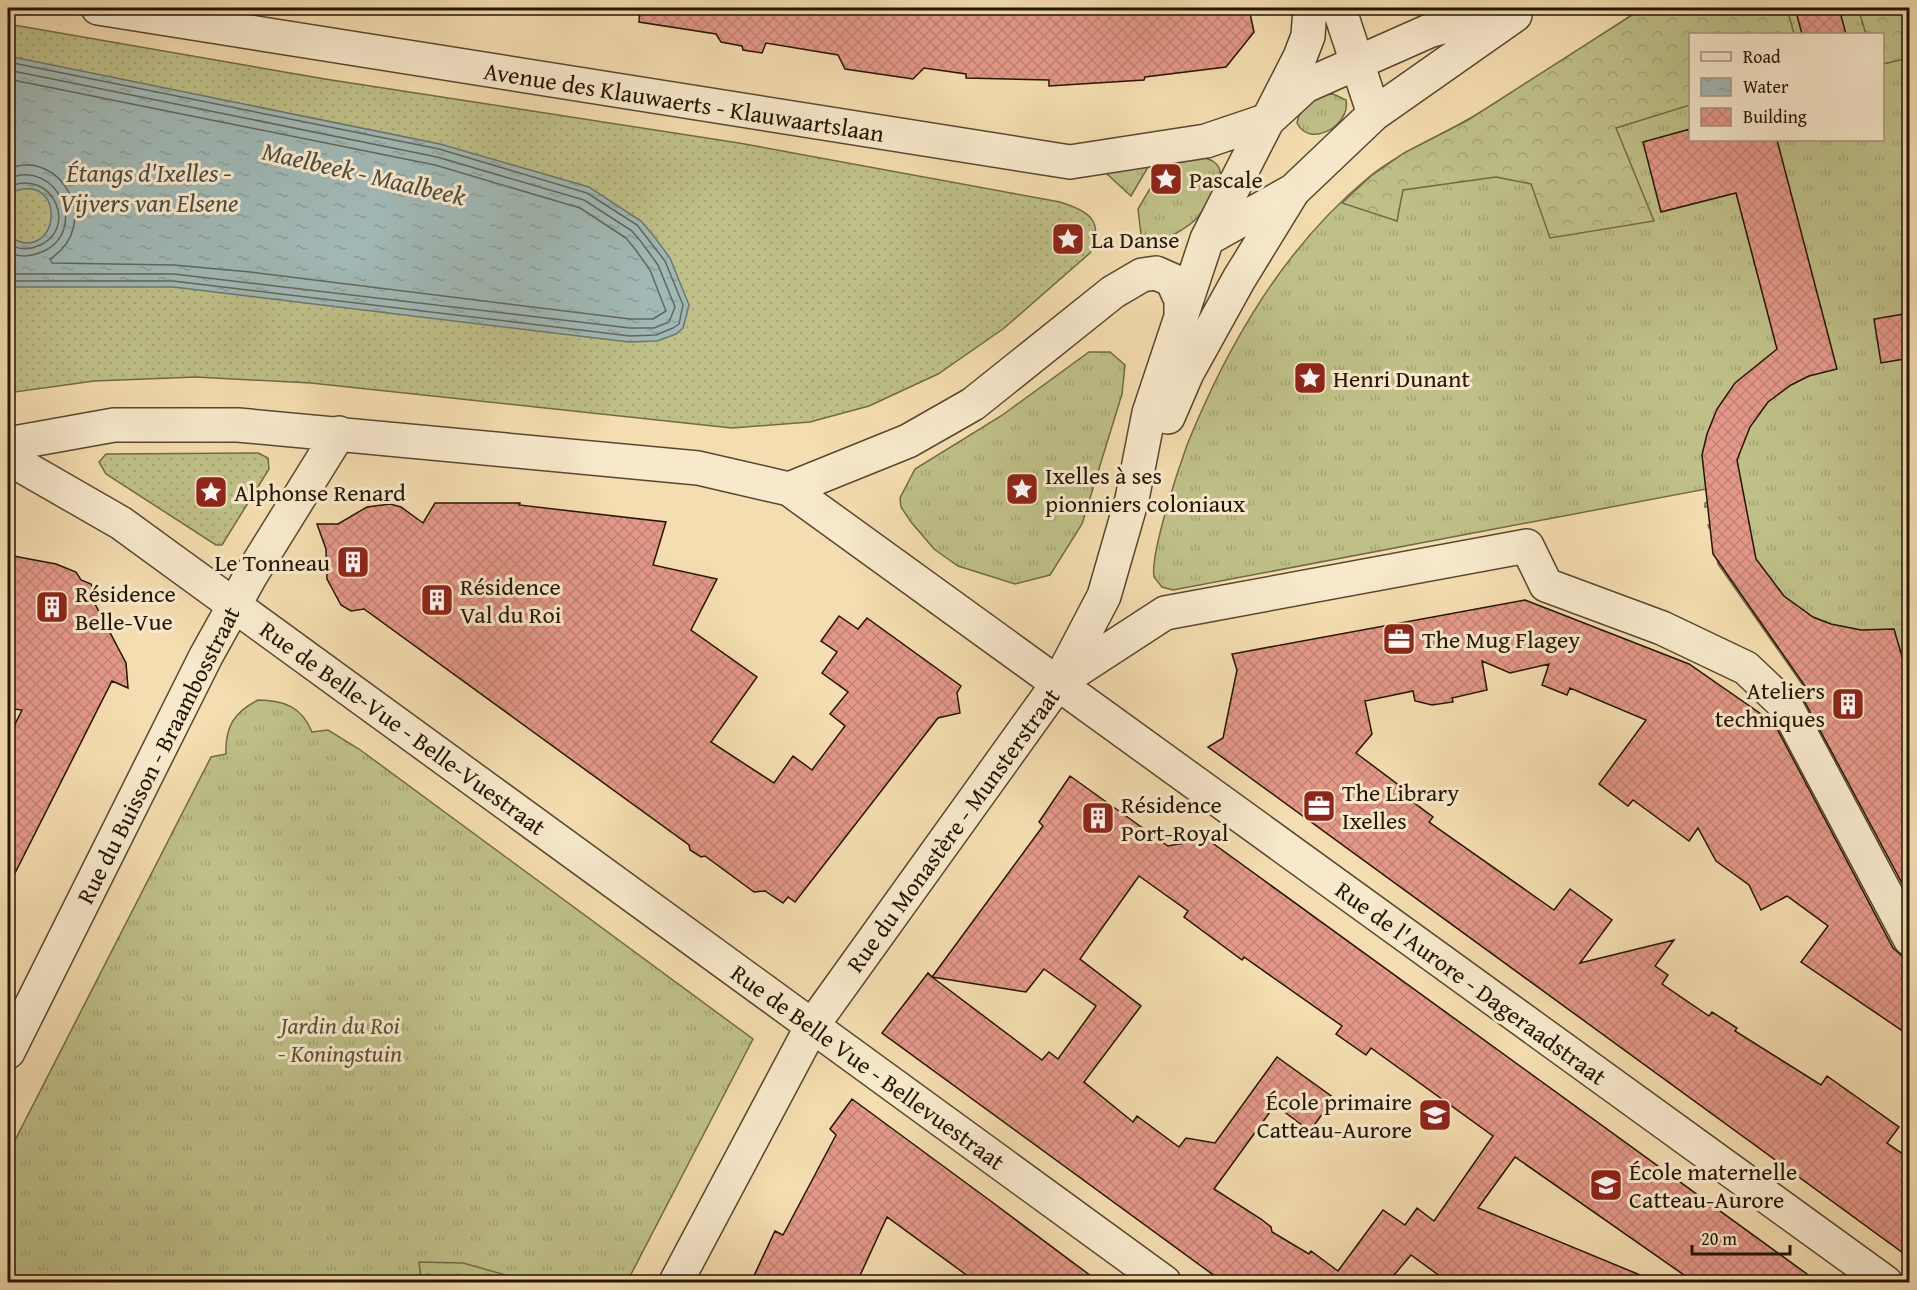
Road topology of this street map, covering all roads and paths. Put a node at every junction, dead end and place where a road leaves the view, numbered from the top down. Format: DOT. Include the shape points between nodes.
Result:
graph roads {
  1 [pos="98,8"];
  2 [pos="1310,8"];
  3 [pos="1340,8"];
  4 [pos="1510,8"];
  5 [pos="1526,8"];
  6 [pos="1358,61"];
  7 [pos="1374,114"];
  8 [pos="1268,120"];
  9 [pos="1293,191"];
  10 [pos="1207,239"];
  11 [pos="1181,318"];
  12 [pos="339,433"];
  13 [pos="8,444"];
  14 [pos="8,459"];
  15 [pos="789,489"];
  16 [pos="1132,499"];
  17 [pos="234,605"];
  18 [pos="1059,682"];
  19 [pos="572,852"];
  20 [pos="1910,939"];
  21 [pos="812,1026"];
  22 [pos="8,1052"];
  23 [pos="676,1282"];
  24 [pos="1164,1282"];
  25 [pos="1885,1282"];
  1 -- 8 [label="street, Avenue des Klauwaerts - Klauwaartslaan" via="1070,162 1206,141"];
  2 -- 8 [label="street" via="1308,36"];
  3 -- 6 [label="street"];
  4 -- 6 [label="street" via="1430,31"];
  5 -- 7 [label="street"];
  6 -- 7 [label="street"];
  6 -- 8 [label="street" via="1305,86"];
  7 -- 9 [label="street"];
  8 -- 10 [label="street"];
  9 -- 10 [label="street"];
  9 -- 16 [label="street" via="1187,373"];
  10 -- 11 [label="street"];
  11 -- 15 [label="street" via="1181,300 1172,280 1156,273 1142,275 1113,292 973,404 908,441"];
  11 -- 16 [label="street" via="1149,413"];
  12 -- 13 [label="street" via="238,425 114,425"];
  12 -- 15 [label="street" via="698,468"];
  12 -- 17 [label="street, Rue du Buisson - Braambosstraat"];
  14 -- 17 [label="street, Rue de Belle-Vue - Belle-Vuestraat" via="121,523"];
  15 -- 18 [label="street, Rue de l'Aurore - Dageraadstraat"];
  16 -- 18 [label="street" via="1104,596"];
  17 -- 19 [label="street, Rue de Belle-Vue - Belle-Vuestraat"];
  17 -- 22 [label="street, Rue du Buisson - Braambosstraat"];
  18 -- 20 [label="street, Rue du Monastère - Munsterstraat" via="1165,614 1527,546 1546,585 1662,628 1746,668 1786,706"];
  18 -- 21 [label="street, Rue du Monastère - Munsterstraat"];
  18 -- 25 [label="street, Rue de l'Aurore - Dageraadstraat"];
  19 -- 21 [label="street, Rue de Belle Vue - Bellevuestraat"];
  21 -- 23 [label="street, Rue du Monastère - Munsterstraat"];
  21 -- 24 [label="street, Rue de Belle Vue - Bellevuestraat"];
}
